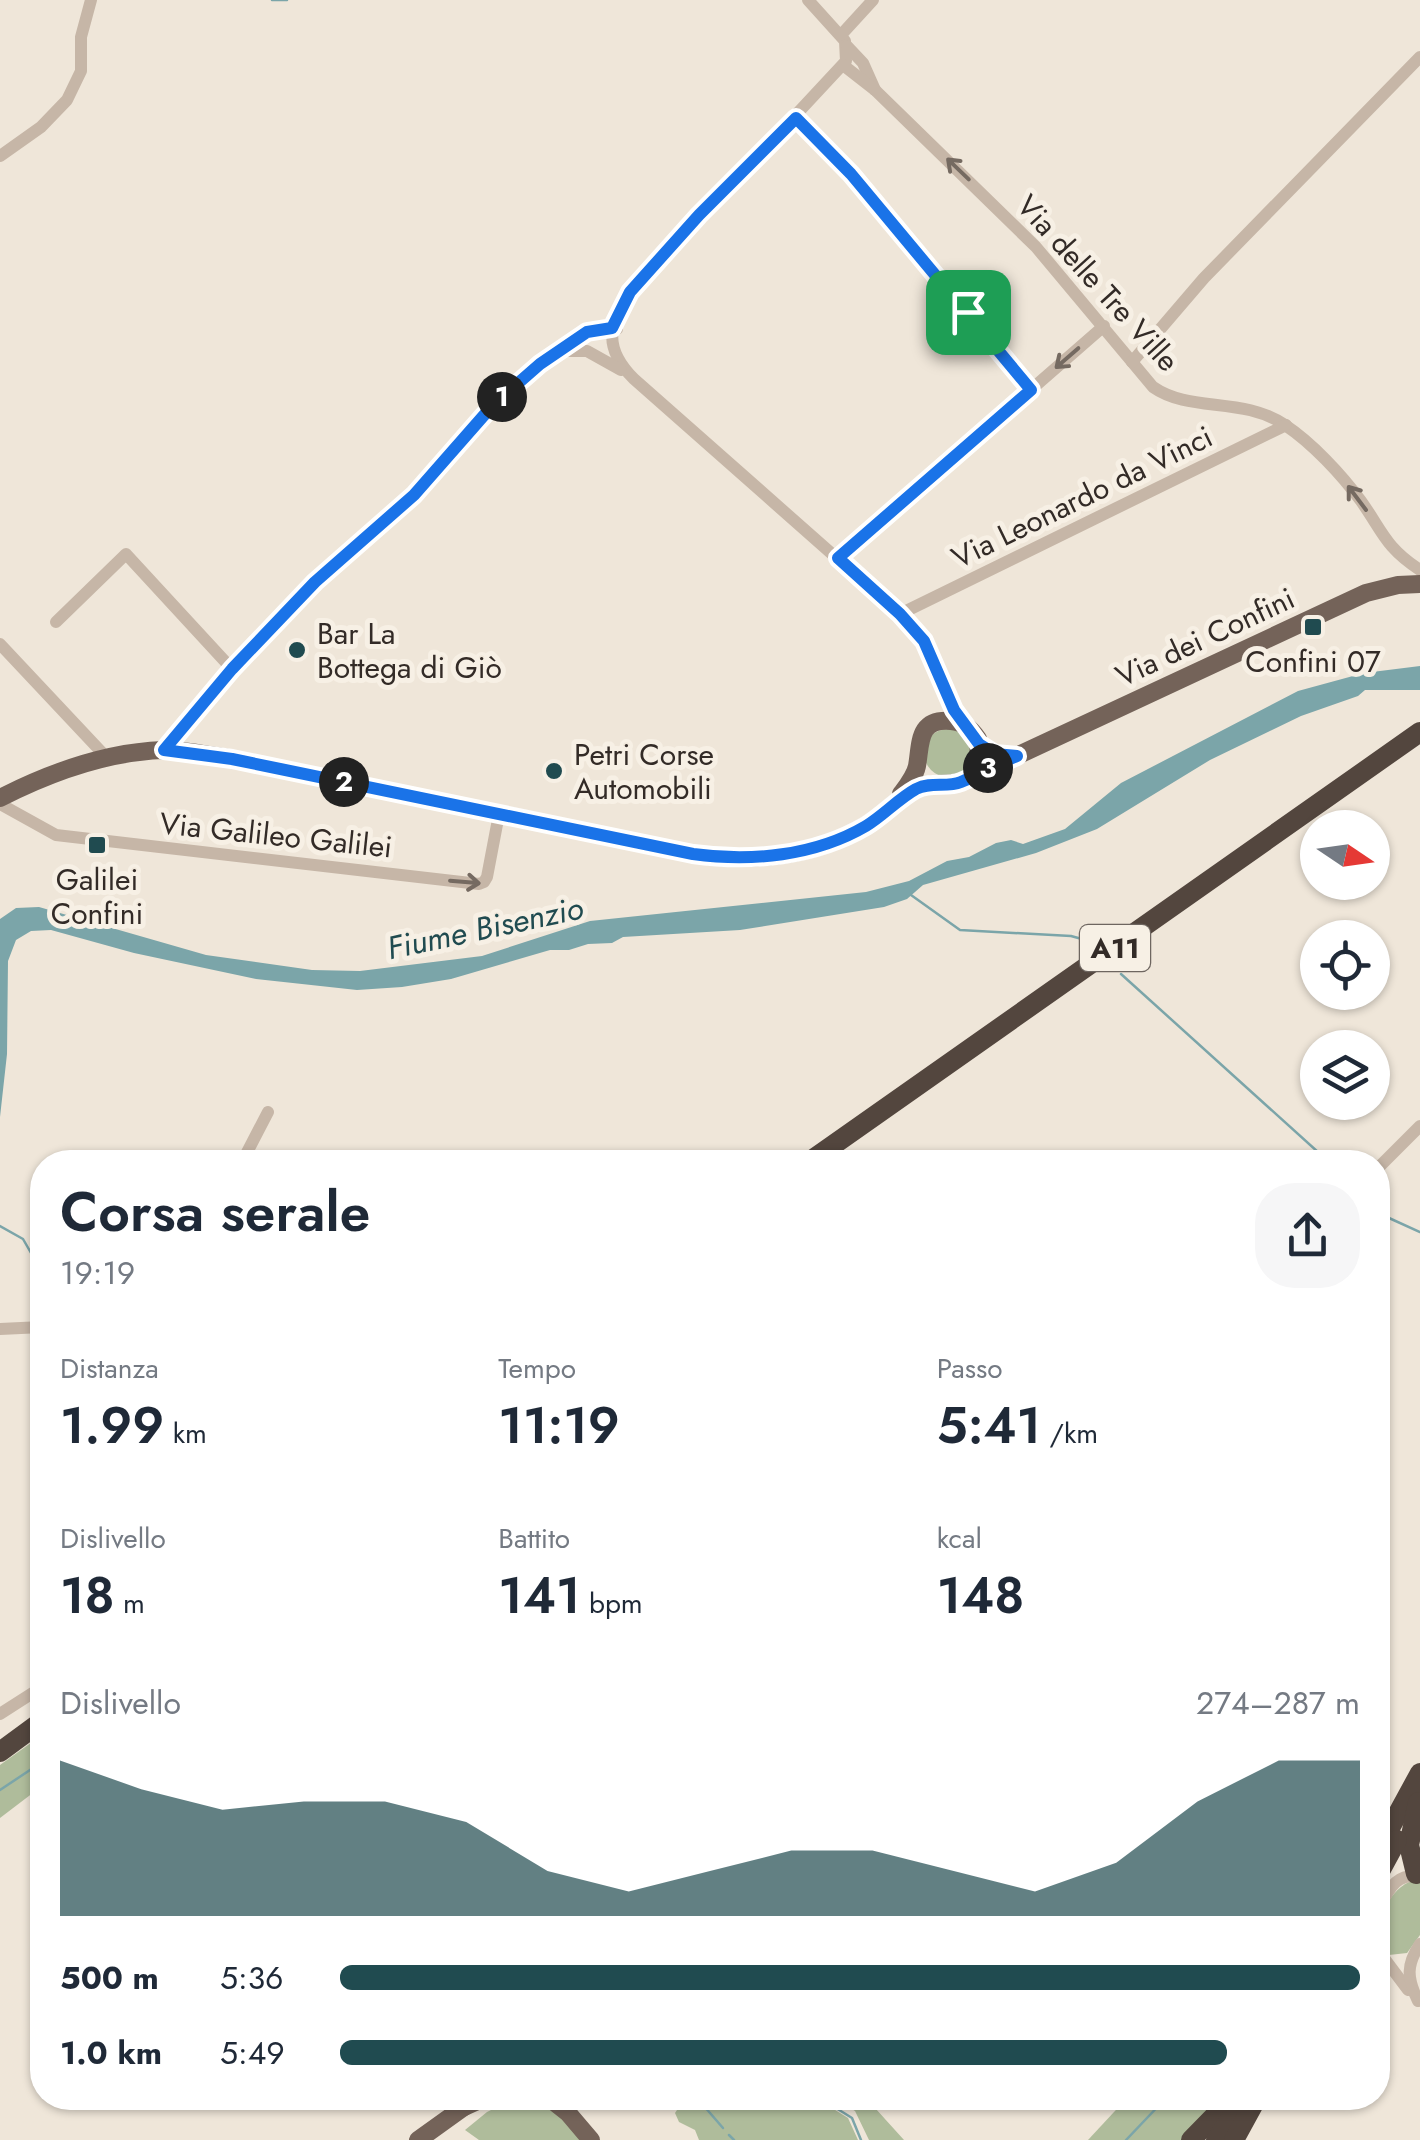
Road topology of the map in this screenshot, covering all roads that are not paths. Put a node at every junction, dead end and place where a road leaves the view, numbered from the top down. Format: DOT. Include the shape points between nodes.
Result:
graph roads {
  1 [pos="91,0"];
  2 [pos="808,0"];
  3 [pos="874,0"];
  4 [pos="844,41"];
  5 [pos="1420,57"];
  6 [pos="843,65"];
  7 [pos="875,90"];
  8 [pos="796,118"];
  9 [pos="0,156"];
  10 [pos="1104,326"];
  11 [pos="612,328"];
  12 [pos="613,346"];
  13 [pos="564,351"];
  14 [pos="587,351"];
  15 [pos="1132,362"];
  16 [pos="629,374"];
  17 [pos="1031,390"];
  18 [pos="1286,425"];
  19 [pos="838,558"];
  20 [pos="1420,570"];
  21 [pos="1420,584"];
  22 [pos="900,614"];
  23 [pos="56,622"];
  24 [pos="0,644"];
  25 [pos="232,669"];
  26 [pos="944,685"];
  27 [pos="961,723"];
  28 [pos="933,724"];
  29 [pos="1420,732"];
  30 [pos="979,744"];
  31 [pos="1420,748"];
  32 [pos="164,750"];
  33 [pos="1017,756"];
  34 [pos="108,759"];
  35 [pos="918,764"];
  36 [pos="971,776"];
  37 [pos="937,782"];
  38 [pos="0,801"];
  39 [pos="500,814"];
  40 [pos="880,816"];
  41 [pos="268,1112"];
  42 [pos="1420,1126"];
  43 [pos="248,1150"];
  44 [pos="826,1150"];
  45 [pos="849,1150"];
  46 [pos="1390,1156"];
  47 [pos="30,1328"];
  48 [pos="0,1329"];
  49 [pos="30,1695"];
  50 [pos="0,1714"];
  51 [pos="30,1715"];
  52 [pos="30,1731"];
  53 [pos="0,1736"];
  54 [pos="0,1752"];
  55 [pos="1420,1773"];
  56 [pos="1419,1801"];
  57 [pos="1390,1826"];
  58 [pos="1390,1853"];
  59 [pos="1418,1875"];
  60 [pos="1390,1889"];
  61 [pos="1420,1944"];
  62 [pos="1412,1957"];
  63 [pos="1390,1959"];
  64 [pos="1390,1967"];
  65 [pos="1419,2002"];
  66 [pos="457,2110"];
  67 [pos="564,2110"];
  68 [pos="576,2110"];
  69 [pos="1221,2110"];
  70 [pos="1237,2110"];
  71 [pos="1250,2110"];
  72 [pos="418,2140"];
  73 [pos="591,2140"];
  74 [pos="600,2140"];
  75 [pos="1192,2140"];
  76 [pos="1216,2140"];
  77 [pos="1234,2140"];
  1 -- 9 [label="street" via="76,84 56,115"];
  2 -- 4 [label="street"];
  3 -- 4 [label="street"];
  4 -- 6 [label="street"];
  4 -- 7 [label="street"];
  5 -- 15 [label="street" via="1204,278"];
  6 -- 7 [label="street, Via delle Tre Ville"];
  6 -- 8 [label="street"];
  10 -- 7 [label="street, Via delle Tre Ville, one-way" via="1036,247"];
  8 -- 11 [label="street" via="630,292"];
  8 -- 17 [label="street" via="851,174"];
  10 -- 15 [label="street, Via delle Tre Ville"];
  10 -- 17 [label="street, one-way"];
  11 -- 12 [label="street"];
  11 -- 13 [label="street" via="587,332"];
  11 -- 16 [label="street"];
  12 -- 14 [label="street"];
  12 -- 16 [label="street"];
  13 -- 14 [label="street"];
  13 -- 25 [label="street" via="493,405 414,495 350,549"];
  14 -- 16 [label="street"];
  15 -- 18 [label="street, Via delle Tre Ville" via="1168,396 1239,406"];
  16 -- 19 [label="street"];
  17 -- 19 [label="street"];
  20 -- 18 [label="street, Via delle Tre Ville, one-way" via="1390,547 1360,499"];
  18 -- 22 [label="street, Via Leonardo da Vinci"];
  19 -- 22 [label="street"];
  21 -- 33 [label="main road, Via dei Confini" via="1366,593"];
  22 -- 26 [label="street" via="924,641"];
  23 -- 25 [label="street" via="126,554"];
  24 -- 34 [label="street"];
  25 -- 32 [label="street"];
  26 -- 27 [label="street"];
  26 -- 28 [label="street"];
  27 -- 28 [label="main road"];
  27 -- 30 [label="main road"];
  28 -- 35 [label="main road, Via dei Confini" via="918,742"];
  29 -- 44 [label="highway, A11"];
  30 -- 33 [label="main road"];
  30 -- 36 [label="main road"];
  31 -- 45 [label="highway, A11"];
  32 -- 34 [label="main road, Via dei Confini"];
  32 -- 39 [label="main road, Via dei Confini"];
  33 -- 36 [label="main road, Via dei Confini"];
  34 -- 38 [label="main road, Via dei Confini" via="28,784"];
  35 -- 37 [label="main road"];
  35 -- 40 [label="main road, Via dei Confini"];
  36 -- 37 [label="main road, Via dei Confini"];
  37 -- 40 [label="main road, Via dei Confini" via="912,791"];
  38 -- 39 [label="street, Via Galileo Galilei, one-way" via="62,836 479,884 486,880"];
  39 -- 40 [label="main road, Via dei Confini" via="730,858 807,848"];
  41 -- 43 [label="street"];
  42 -- 46 [label="street"];
  47 -- 48 [label="street"];
  49 -- 50 [label="street"];
  51 -- 53 [label="highway"];
  52 -- 54 [label="highway"];
  55 -- 57 [label="highway"];
  56 -- 58 [label="highway"];
  56 -- 59 [label="highway" via="1409,1845"];
  59 -- 60 [label="street" via="1405,1875"];
  61 -- 62 [label="street"];
  62 -- 63 [label="street"];
  62 -- 65 [label="street" via="1408,1980"];
  64 -- 65 [label="street"];
  66 -- 72 [label="main road"];
  67 -- 73 [label="main road"];
  68 -- 74 [label="main road"];
  69 -- 75 [label="highway"];
  70 -- 76 [label="highway"];
  71 -- 77 [label="highway"];
}
